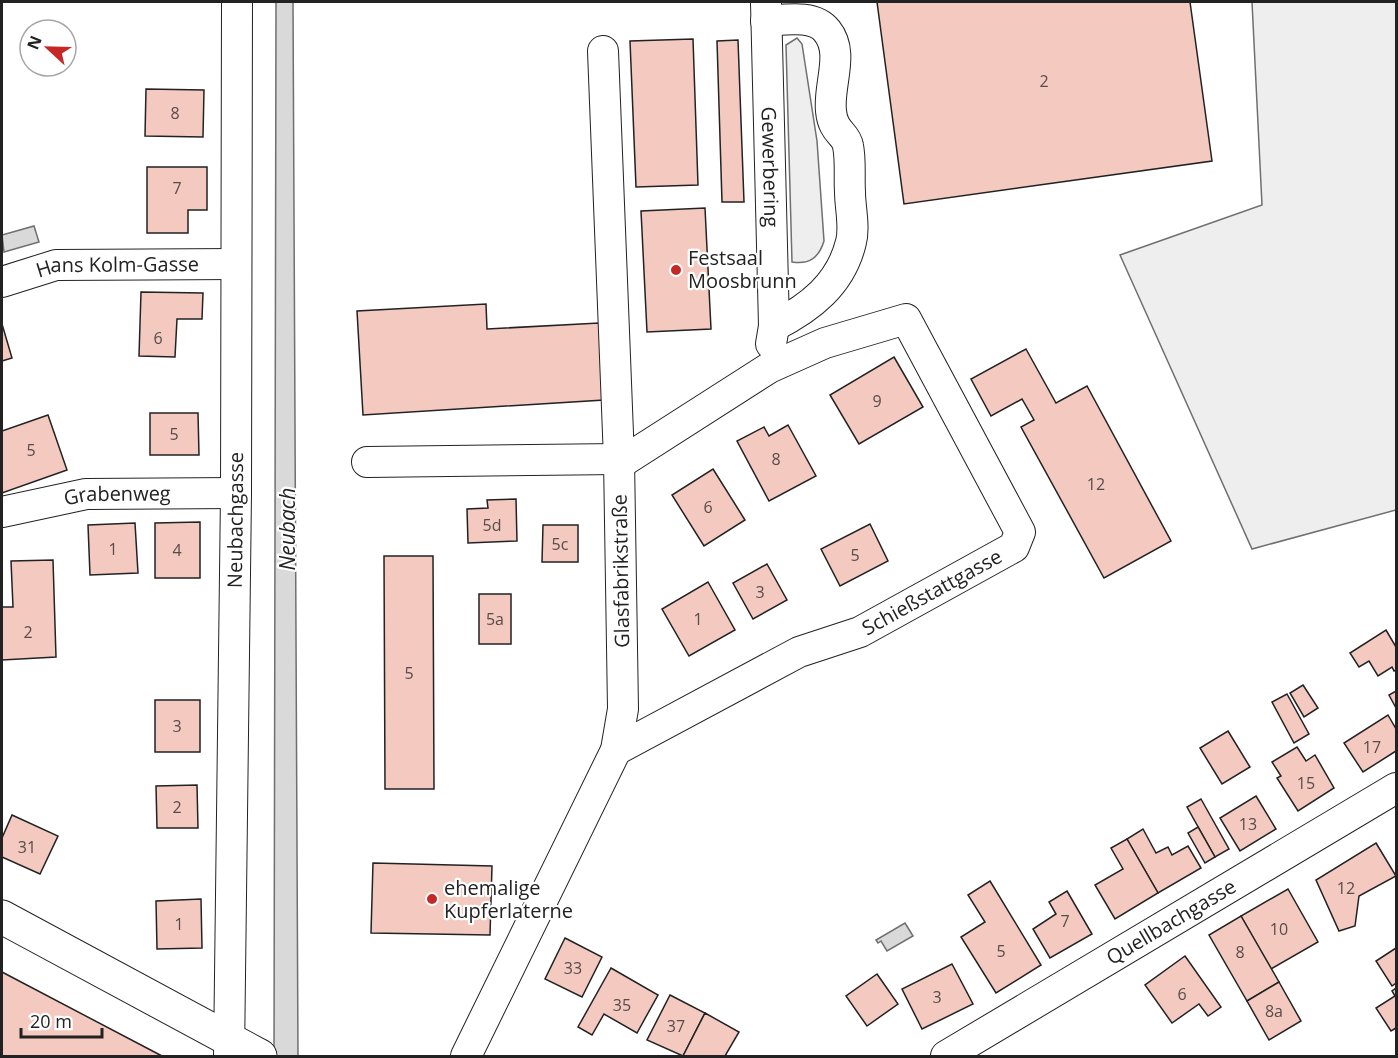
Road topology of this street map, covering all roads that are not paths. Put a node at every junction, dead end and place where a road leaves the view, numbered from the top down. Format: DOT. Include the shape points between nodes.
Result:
graph roads {
  1 [pos="237,2"];
  2 [pos="766,11"];
  3 [pos="603,51"];
  4 [pos="236,264"];
  5 [pos="2,282"];
  6 [pos="774,326"];
  7 [pos="769,368"];
  8 [pos="619,461"];
  9 [pos="367,462"];
  10 [pos="236,493"];
  11 [pos="2,512"];
  12 [pos="616,750"];
  13 [pos="1396,788"];
  14 [pos="2,917"];
  15 [pos="229,1048"];
  16 [pos="260,1056"];
  17 [pos="466,1056"];
  18 [pos="946,1056"];
  1 -- 4 [label="street, Neubachgasse"];
  2 -- 6 [label="street, Gewerbering"];
  2 -- 6 [label="street" via="817,23 827,30 834,44 836,68 829,93 832,125 848,143 852,241 836,278 805,310"];
  3 -- 8 [label="street, Glasfabrikstraße"];
  4 -- 5 [label="street, Hans Kolm-Gasse" via="56,265"];
  4 -- 10 [label="street, Neubachgasse"];
  6 -- 7 [label="street, Gewerbering"];
  7 -- 8 [label="street"];
  7 -- 12 [label="street, Schießstattgasse" via="825,343 906,319 1020,532 1014,547 860,632 799,652"];
  8 -- 9 [label="street"];
  8 -- 12 [label="street, Glasfabrikstraße" via="623,709"];
  10 -- 11 [label="street, Grabenweg" via="86,494"];
  10 -- 15 [label="street, Neubachgasse"];
  12 -- 17 [label="street, Glasfabrikstraße"];
  13 -- 18 [label="street, Quellbachgasse"];
  14 -- 15 [label="main road"];
  15 -- 16 [label="main road"];
}
